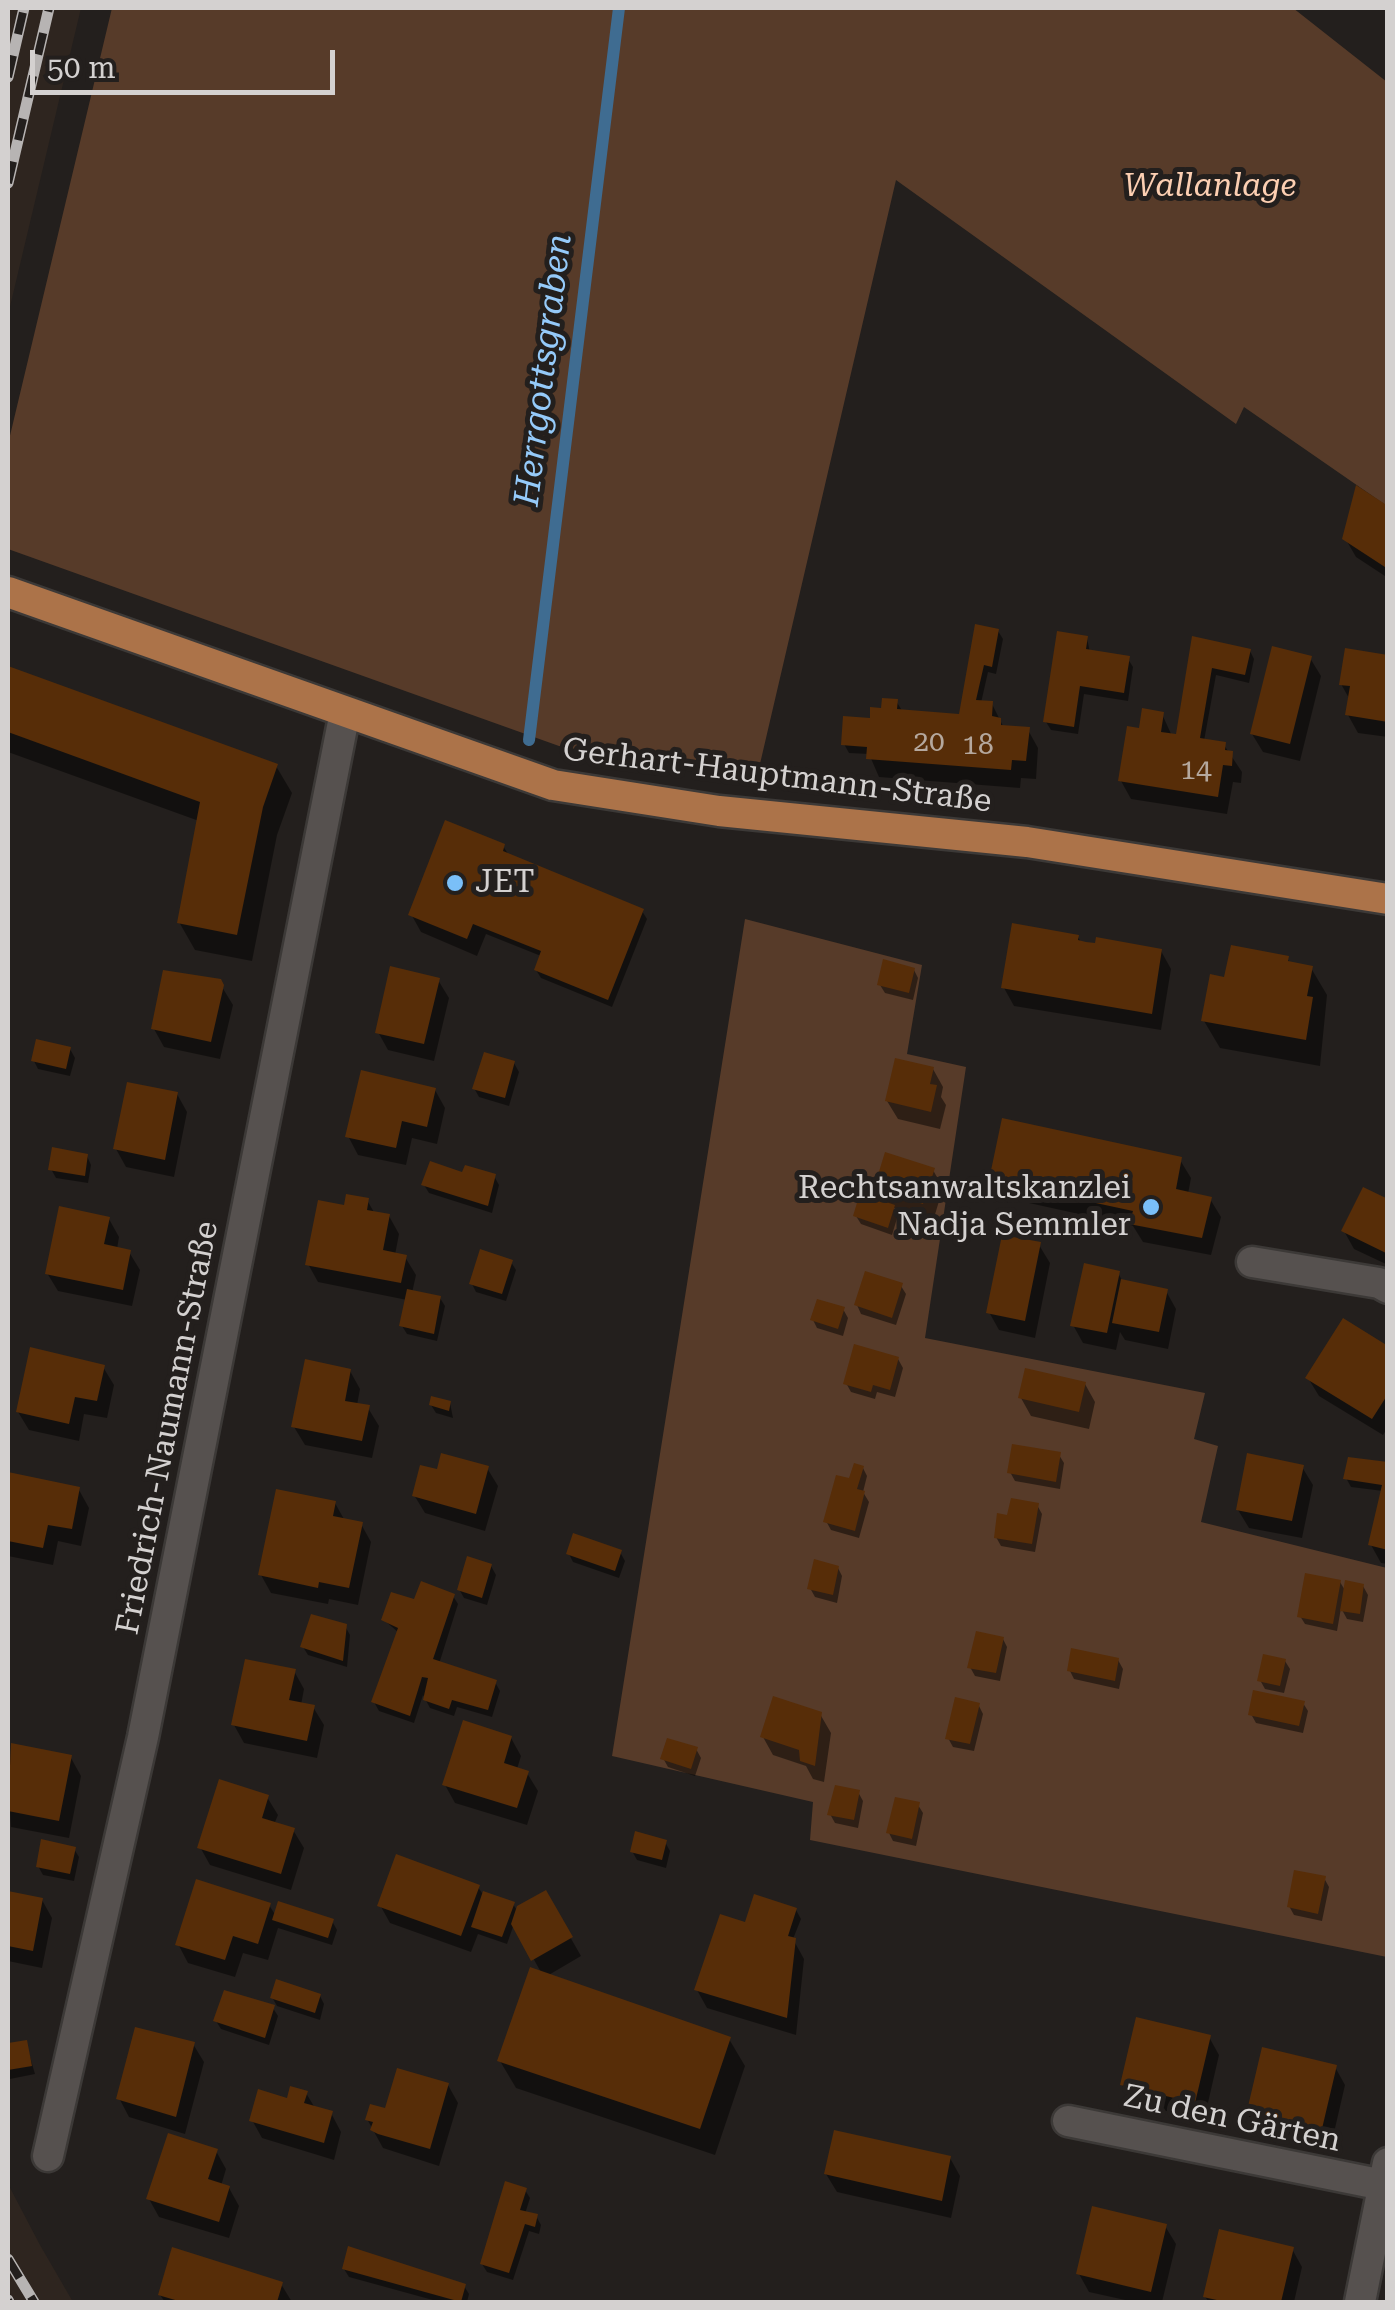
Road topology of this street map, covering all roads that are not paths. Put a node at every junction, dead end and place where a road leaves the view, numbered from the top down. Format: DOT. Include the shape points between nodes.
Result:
graph roads {
  1 [pos="8,592"];
  2 [pos="345,712"];
  3 [pos="1388,899"];
  4 [pos="1252,1262"];
  5 [pos="1388,1288"];
  6 [pos="1068,2121"];
  7 [pos="48,2156"];
  8 [pos="1385,2174"];
  9 [pos="1360,2302"];
  1 -- 2 [label="main road, Gerhart-Hauptmann-Straße"];
  2 -- 3 [label="main road, Gerhart-Hauptmann-Straße" via="491,767 605,795 1027,842"];
  2 -- 7 [label="street, Friedrich-Naumann-Straße" via="143,1737"];
  4 -- 5 [label="street"];
  6 -- 8 [label="street, Zu den Gärten"];
  8 -- 9 [label="street, Zu den Gärten"];
}
